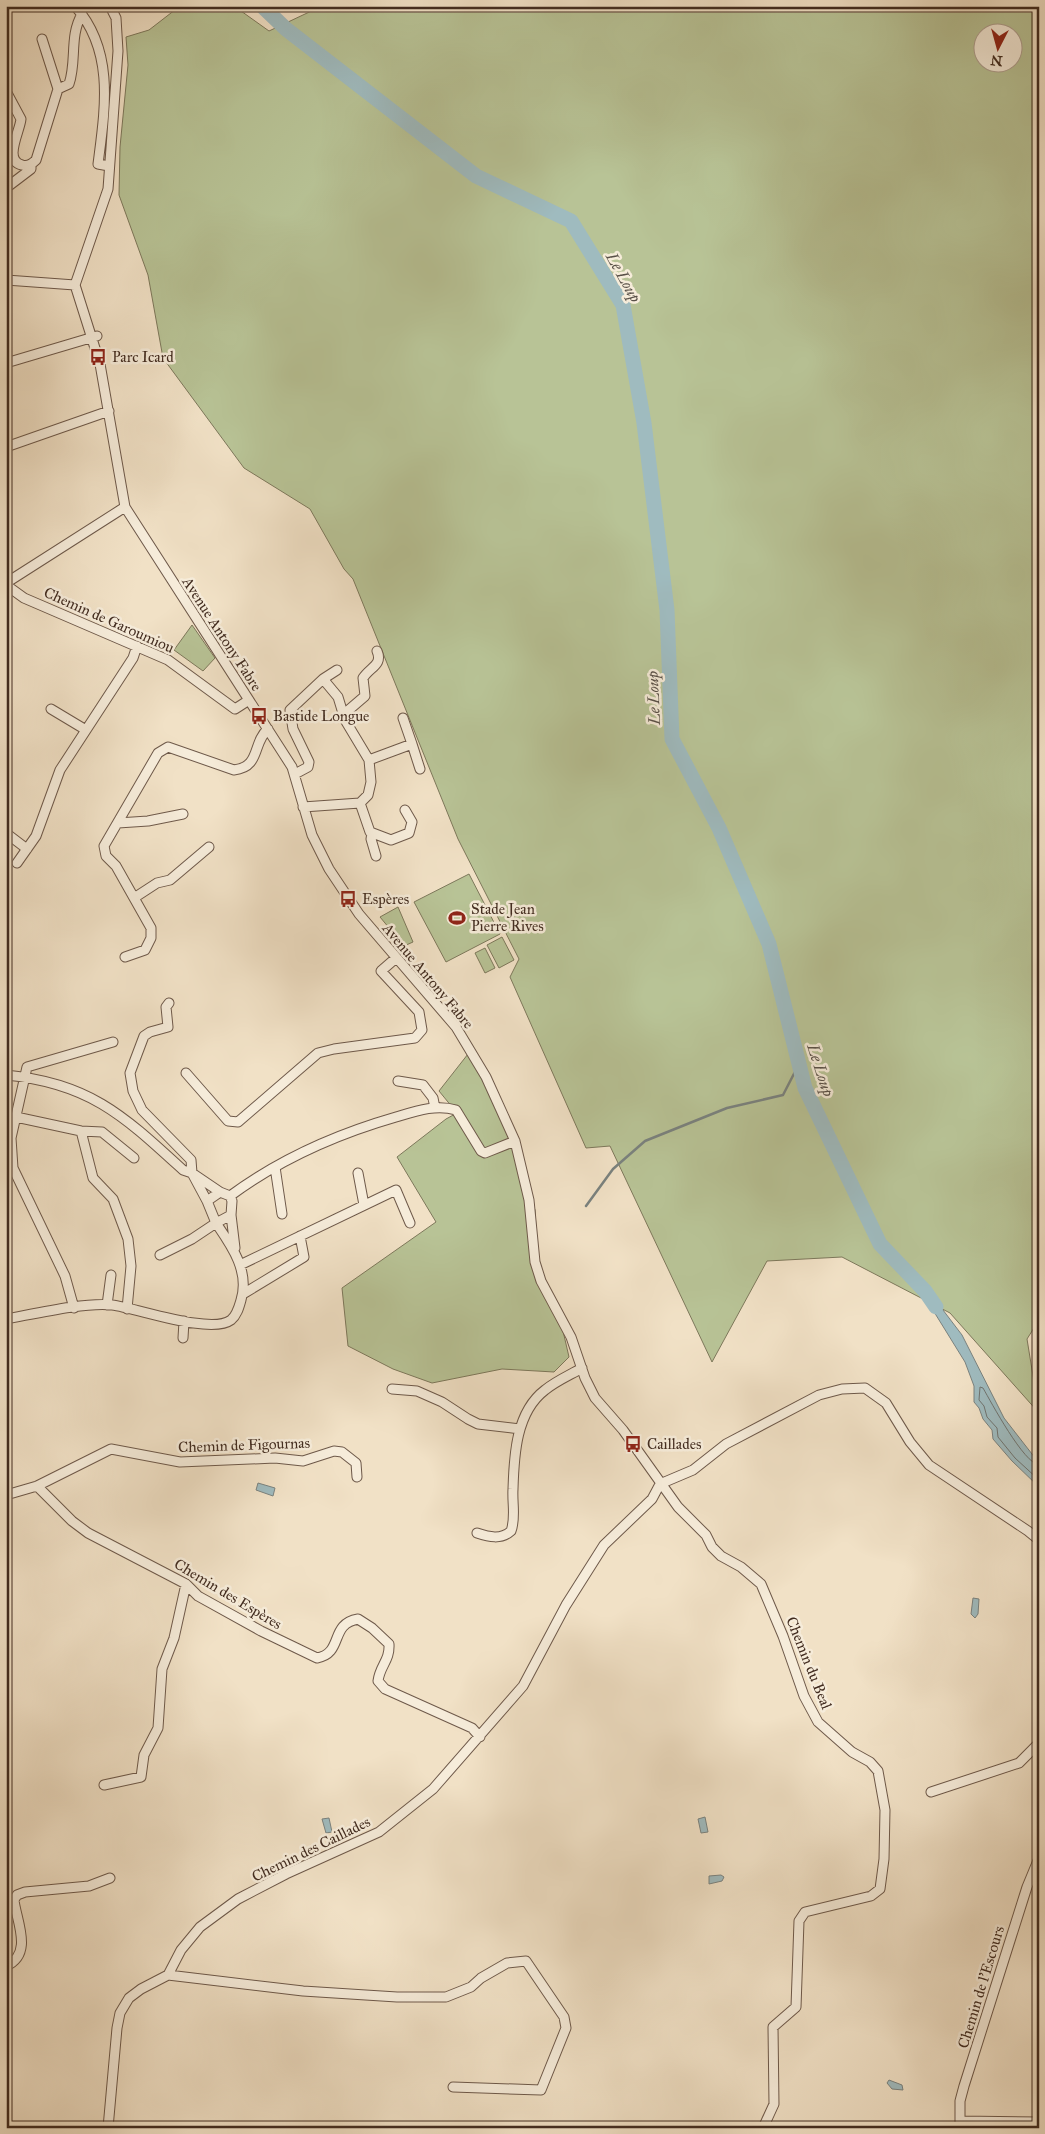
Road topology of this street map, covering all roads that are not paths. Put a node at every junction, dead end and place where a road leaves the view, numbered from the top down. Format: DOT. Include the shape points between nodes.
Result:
graph roads {
  1 [pos="75,6"];
  2 [pos="110,6"];
  3 [pos="82,14"];
  4 [pos="42,39"];
  5 [pos="58,89"];
  6 [pos="6,91"];
  7 [pos="31,165"];
  8 [pos="109,166"];
  9 [pos="6,188"];
  10 [pos="6,280"];
  11 [pos="75,285"];
  12 [pos="94,336"];
  13 [pos="6,363"];
  14 [pos="109,411"];
  15 [pos="6,447"];
  16 [pos="125,507"];
  17 [pos="6,584"];
  18 [pos="136,646"];
  19 [pos="377,651"];
  20 [pos="337,670"];
  21 [pos="323,679"];
  22 [pos="249,700"];
  23 [pos="51,709"];
  24 [pos="344,714"];
  25 [pos="403,718"];
  26 [pos="268,729"];
  27 [pos="86,730"];
  28 [pos="412,744"];
  29 [pos="369,760"];
  30 [pos="420,769"];
  31 [pos="295,774"];
  32 [pos="360,803"];
  33 [pos="303,808"];
  34 [pos="406,810"];
  35 [pos="183,814"];
  36 [pos="118,823"];
  37 [pos="6,833"];
  38 [pos="372,833"];
  39 [pos="209,848"];
  40 [pos="27,849"];
  41 [pos="376,856"];
  42 [pos="17,863"];
  43 [pos="134,898"];
  44 [pos="125,957"];
  45 [pos="396,958"];
  46 [pos="169,1003"];
  47 [pos="113,1042"];
  48 [pos="186,1073"];
  49 [pos="6,1075"];
  50 [pos="24,1077"];
  51 [pos="398,1081"];
  52 [pos="435,1108"];
  53 [pos="16,1117"];
  54 [pos="81,1131"];
  55 [pos="8,1138"];
  56 [pos="515,1141"];
  57 [pos="134,1158"];
  58 [pos="275,1167"];
  59 [pos="358,1173"];
  60 [pos="192,1174"];
  61 [pos="220,1192"];
  62 [pos="230,1196"];
  63 [pos="207,1201"];
  64 [pos="364,1205"];
  65 [pos="282,1214"];
  66 [pos="231,1215"];
  67 [pos="216,1223"];
  68 [pos="410,1223"];
  69 [pos="300,1236"];
  70 [pos="235,1251"];
  71 [pos="160,1255"];
  72 [pos="240,1265"];
  73 [pos="111,1275"];
  74 [pos="243,1294"];
  75 [pos="108,1305"];
  76 [pos="74,1308"];
  77 [pos="127,1309"];
  78 [pos="6,1319"];
  79 [pos="184,1321"];
  80 [pos="183,1338"];
  81 [pos="582,1368"];
  82 [pos="392,1389"];
  83 [pos="520,1429"];
  84 [pos="357,1477"];
  85 [pos="667,1481"];
  86 [pos="37,1486"];
  87 [pos="6,1495"];
  88 [pos="477,1533"];
  89 [pos="1039,1540"];
  90 [pos="186,1584"];
  91 [pos="480,1737"];
  92 [pos="1039,1743"];
  93 [pos="104,1785"];
  94 [pos="931,1792"];
  95 [pos="1039,1858"];
  96 [pos="110,1878"];
  97 [pos="6,1966"];
  98 [pos="168,1975"];
  99 [pos="453,2087"];
  100 [pos="1039,2122"];
  101 [pos="960,2125"];
  102 [pos="108,2128"];
  103 [pos="763,2128"];
  1 -- 3 [label="street"];
  2 -- 8 [label="street" via="116,18 118,51"];
  3 -- 5 [label="street" via="74,38 69,84"];
  3 -- 8 [label="street" via="100,47 105,73 98,164"];
  4 -- 5 [label="street"];
  5 -- 7 [label="street" via="36,160"];
  6 -- 7 [label="street" via="21,119 13,158 17,164"];
  7 -- 9 [label="street" via="24,175"];
  8 -- 11 [label="street" via="105,199"];
  10 -- 11 [label="street"];
  11 -- 12 [label="street"];
  12 -- 13 [label="street"];
  12 -- 14 [label="street"];
  14 -- 15 [label="street"];
  14 -- 16 [label="street"];
  16 -- 17 [label="street"];
  16 -- 22 [label="street, Avenue Antony Fabre"];
  17 -- 18 [label="street, Chemin de Garoumiou" via="24,598"];
  18 -- 22 [label="street, Chemin de Garoumiou" via="168,660 235,709"];
  18 -- 27 [label="street" via="133,658"];
  19 -- 24 [label="street" via="379,662 363,678 365,696"];
  20 -- 21 [label="street"];
  21 -- 24 [label="street" via="338,697"];
  21 -- 31 [label="street" via="290,710 293,729 309,762 308,767"];
  22 -- 26 [label="street, Avenue Antony Fabre"];
  23 -- 27 [label="street"];
  24 -- 29 [label="street"];
  25 -- 28 [label="street"];
  26 -- 31 [label="street, Avenue Antony Fabre"];
  26 -- 36 [label="street" via="252,762 245,769 234,770 168,747 158,753"];
  27 -- 40 [label="street" via="60,770 36,836"];
  28 -- 29 [label="street"];
  28 -- 30 [label="street"];
  29 -- 32 [label="street" via="371,782 368,795"];
  31 -- 33 [label="street, Avenue Antony Fabre"];
  32 -- 33 [label="street"];
  32 -- 38 [label="street"];
  33 -- 45 [label="street, Avenue Antony Fabre" via="329,870 359,914"];
  34 -- 38 [label="street" via="412,822 409,833 391,840"];
  35 -- 36 [label="street"];
  36 -- 43 [label="street" via="104,846 106,856 116,866"];
  37 -- 40 [label="street"];
  38 -- 41 [label="street"];
  39 -- 43 [label="street" via="170,880 157,883"];
  40 -- 42 [label="street"];
  43 -- 44 [label="street" via="151,928 151,938 145,950"];
  45 -- 48 [label="street" via="381,971 419,1012 422,1030 415,1038 318,1054 238,1122 228,1121"];
  45 -- 56 [label="street, Avenue Antony Fabre" via="456,1027 486,1077"];
  46 -- 60 [label="street" via="166,1007 168,1027 144,1036 130,1073 133,1091 142,1110 191,1160"];
  47 -- 50 [label="street" via="31,1064"];
  49 -- 50 [label="street"];
  50 -- 53 [label="street"];
  50 -- 60 [label="street" via="90,1095 116,1111 183,1170"];
  51 -- 52 [label="street" via="423,1085 433,1098"];
  52 -- 56 [label="street" via="456,1110 485,1154"];
  52 -- 58 [label="street" via="355,1129"];
  53 -- 54 [label="street"];
  53 -- 55 [label="street"];
  54 -- 57 [label="street" via="102,1132"];
  54 -- 77 [label="street" via="93,1178 113,1199 128,1238"];
  55 -- 76 [label="street" via="13,1168 65,1276"];
  56 -- 81 [label="street, Avenue Antony Fabre" via="529,1200 535,1262 546,1294 571,1336"];
  58 -- 62 [label="street"];
  58 -- 65 [label="street"];
  59 -- 64 [label="street"];
  60 -- 61 [label="street"];
  60 -- 63 [label="street"];
  61 -- 62 [label="street"];
  61 -- 63 [label="street"];
  62 -- 66 [label="street"];
  63 -- 67 [label="street"];
  64 -- 68 [label="street" via="396,1190"];
  64 -- 69 [label="street"];
  66 -- 67 [label="street"];
  66 -- 70 [label="street"];
  67 -- 70 [label="street"];
  67 -- 71 [label="street"];
  69 -- 72 [label="street"];
  69 -- 74 [label="street" via="304,1257"];
  70 -- 72 [label="street"];
  72 -- 74 [label="street"];
  73 -- 75 [label="street"];
  74 -- 79 [label="street" via="238,1310 230,1320 214,1324"];
  75 -- 76 [label="street"];
  75 -- 77 [label="street"];
  76 -- 78 [label="street"];
  77 -- 79 [label="street"];
  79 -- 80 [label="street"];
  81 -- 83 [label="street" via="544,1390 526,1412"];
  81 -- 85 [label="street, Avenue Antony Fabre" via="596,1398"];
  82 -- 83 [label="street" via="417,1391 478,1424"];
  83 -- 88 [label="street" via="513,1467 513,1526 507,1535 500,1537"];
  84 -- 86 [label="street, Chemin de Figournas" via="356,1463 342,1452 334,1451 303,1461 275,1458 180,1462 111,1450"];
  85 -- 89 [label="street" via="693,1470 726,1444 819,1395 865,1388 886,1403 910,1442 929,1465"];
  85 -- 91 [label="street, Chemin des Caillades" via="604,1546 562,1613 523,1686"];
  85 -- 103 [label="street, Chemin du Beal" via="678,1507 706,1534 712,1547 761,1584 804,1696 818,1722 878,1771 885,1810 880,1890 871,1896 805,1912 799,1921 796,2007 773,2027 774,2104"];
  86 -- 87 [label="street, Chemin de Figournas"];
  86 -- 90 [label="street, Chemin des Espères" via="88,1533"];
  90 -- 91 [label="street, Chemin des Espères" via="198,1596 317,1658 326,1656 334,1648 337,1633 349,1620 358,1619 389,1644 390,1656 379,1672 378,1681 385,1689 472,1728"];
  90 -- 93 [label="street" via="174,1638 162,1669 158,1728 144,1755 141,1777"];
  91 -- 98 [label="street, Chemin des Caillades" via="433,1789 379,1832 238,1899 200,1927 181,1950"];
  92 -- 94 [label="street" via="1019,1763"];
  95 -- 101 [label="street, Chemin de l'Escours" via="1027,1886 964,2086"];
  96 -- 97 [label="street" via="89,1886 17,1895 14,1907 22,1940 17,1956"];
  98 -- 99 [label="street" via="303,1990 446,1997 471,1987 507,1963 526,1961 564,2017 566,2028 541,2090"];
  98 -- 102 [label="street" via="129,1998 120,2013"];
  100 -- 101 [label="street"];
}
